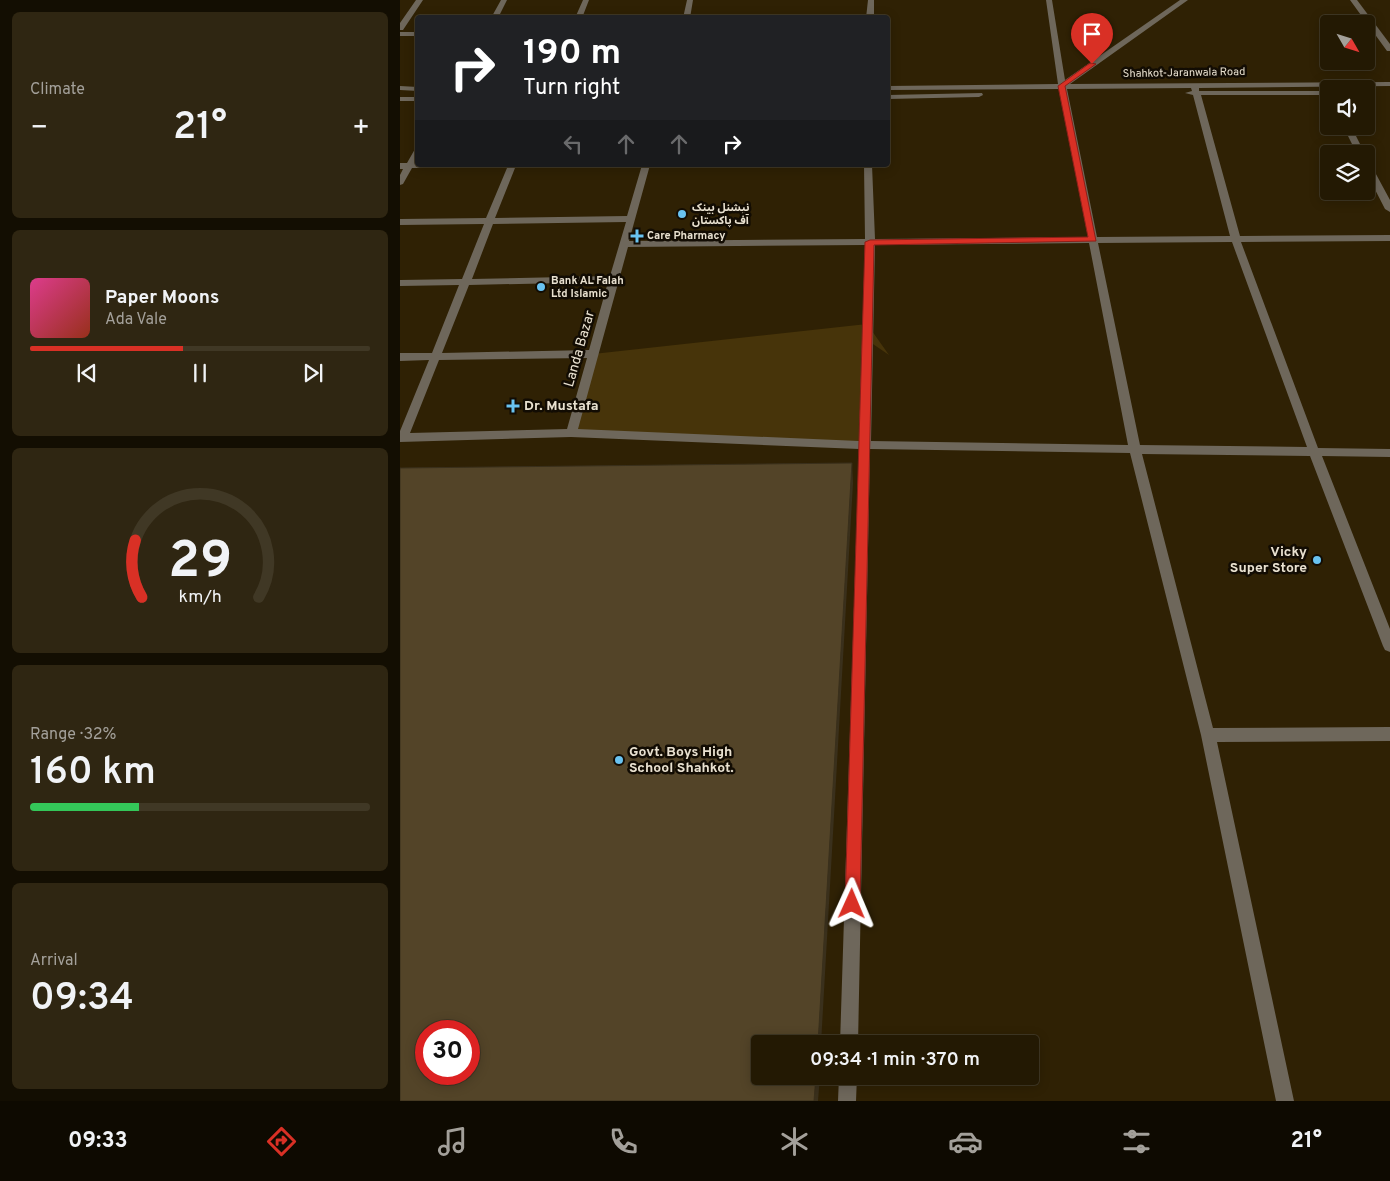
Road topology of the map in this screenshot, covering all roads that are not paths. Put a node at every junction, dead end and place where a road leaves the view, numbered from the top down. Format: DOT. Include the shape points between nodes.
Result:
graph roads {
  1 [pos="420,0"];
  2 [pos="504,0"];
  3 [pos="586,0"];
  4 [pos="690,0"];
  5 [pos="870,0"];
  6 [pos="1049,0"];
  7 [pos="1184,0"];
  8 [pos="1353,0"];
  9 [pos="496,15"];
  10 [pos="579,15"];
  11 [pos="687,15"];
  12 [pos="870,15"];
  13 [pos="400,28"];
  14 [pos="400,34"];
  15 [pos="415,34"];
  16 [pos="1390,50"];
  17 [pos="1390,84"];
  18 [pos="1375,85"];
  19 [pos="400,88"];
  20 [pos="415,88"];
  21 [pos="890,88"];
  22 [pos="1195,89"];
  23 [pos="1320,89"];
  24 [pos="1063,90"];
  25 [pos="1375,93"];
  26 [pos="1390,93"];
  27 [pos="890,97"];
  28 [pos="400,99"];
  29 [pos="415,99"];
  30 [pos="415,154"];
  31 [pos="404,166"];
  32 [pos="511,167"];
  33 [pos="645,167"];
  34 [pos="868,167"];
  35 [pos="1375,180"];
  36 [pos="400,182"];
  37 [pos="1390,209"];
  38 [pos="631,219"];
  39 [pos="490,220"];
  40 [pos="400,222"];
  41 [pos="1390,238"];
  42 [pos="1093,240"];
  43 [pos="1236,240"];
  44 [pos="870,242"];
  45 [pos="624,244"];
  46 [pos="614,279"];
  47 [pos="465,282"];
  48 [pos="400,283"];
  49 [pos="593,354"];
  50 [pos="435,356"];
  51 [pos="400,357"];
  52 [pos="571,433"];
  53 [pos="401,438"];
  54 [pos="864,445"];
  55 [pos="1135,449"];
  56 [pos="1314,451"];
  57 [pos="1390,453"];
  58 [pos="1390,646"];
  59 [pos="1390,734"];
  60 [pos="1208,735"];
  61 [pos="849,1035"];
  62 [pos="848,1085"];
  63 [pos="848,1101"];
  64 [pos="1285,1101"];
  1 -- 13 [label="street"];
  2 -- 9 [label="street"];
  3 -- 10 [label="street"];
  4 -- 11 [label="street"];
  5 -- 12 [label="street"];
  6 -- 24 [label="street"];
  7 -- 24 [label="street"];
  8 -- 16 [label="street"];
  14 -- 15 [label="street"];
  17 -- 18 [label="street, Shahkot-Jaranwala Road"];
  19 -- 20 [label="street"];
  21 -- 24 [label="street, Shahkot-Jaranwala Road"];
  22 -- 23 [label="street, Shahkot-Jaranwala Road"];
  22 -- 24 [label="street, Shahkot-Jaranwala Road"];
  22 -- 43 [label="street"];
  24 -- 27 [label="street, Shahkot-Jaranwala Road"];
  24 -- 42 [label="street"];
  25 -- 26 [label="street"];
  28 -- 29 [label="street"];
  30 -- 31 [label="street"];
  31 -- 36 [label="street"];
  32 -- 39 [label="street"];
  33 -- 38 [label="street, Landa Bazar"];
  34 -- 44 [label="street"];
  35 -- 37 [label="street"];
  38 -- 39 [label="street"];
  38 -- 45 [label="street, Landa Bazar"];
  39 -- 40 [label="street"];
  39 -- 47 [label="street"];
  41 -- 43 [label="street"];
  42 -- 43 [label="street"];
  42 -- 44 [label="street"];
  42 -- 55 [label="street"];
  43 -- 56 [label="street"];
  44 -- 45 [label="street"];
  44 -- 54 [label="street"];
  45 -- 46 [label="street, Landa Bazar"];
  46 -- 47 [label="street"];
  46 -- 49 [label="street, Landa Bazar"];
  47 -- 48 [label="street"];
  47 -- 50 [label="street"];
  49 -- 50 [label="street"];
  49 -- 52 [label="street, Landa Bazar"];
  50 -- 51 [label="street"];
  50 -- 53 [label="street"];
  52 -- 53 [label="street"];
  52 -- 54 [label="street"];
  54 -- 55 [label="street"];
  54 -- 61 [label="street"];
  55 -- 56 [label="street"];
  55 -- 60 [label="street"];
  56 -- 57 [label="street"];
  56 -- 58 [label="street"];
  59 -- 60 [label="street"];
  60 -- 64 [label="street"];
  62 -- 63 [label="street"];
}
